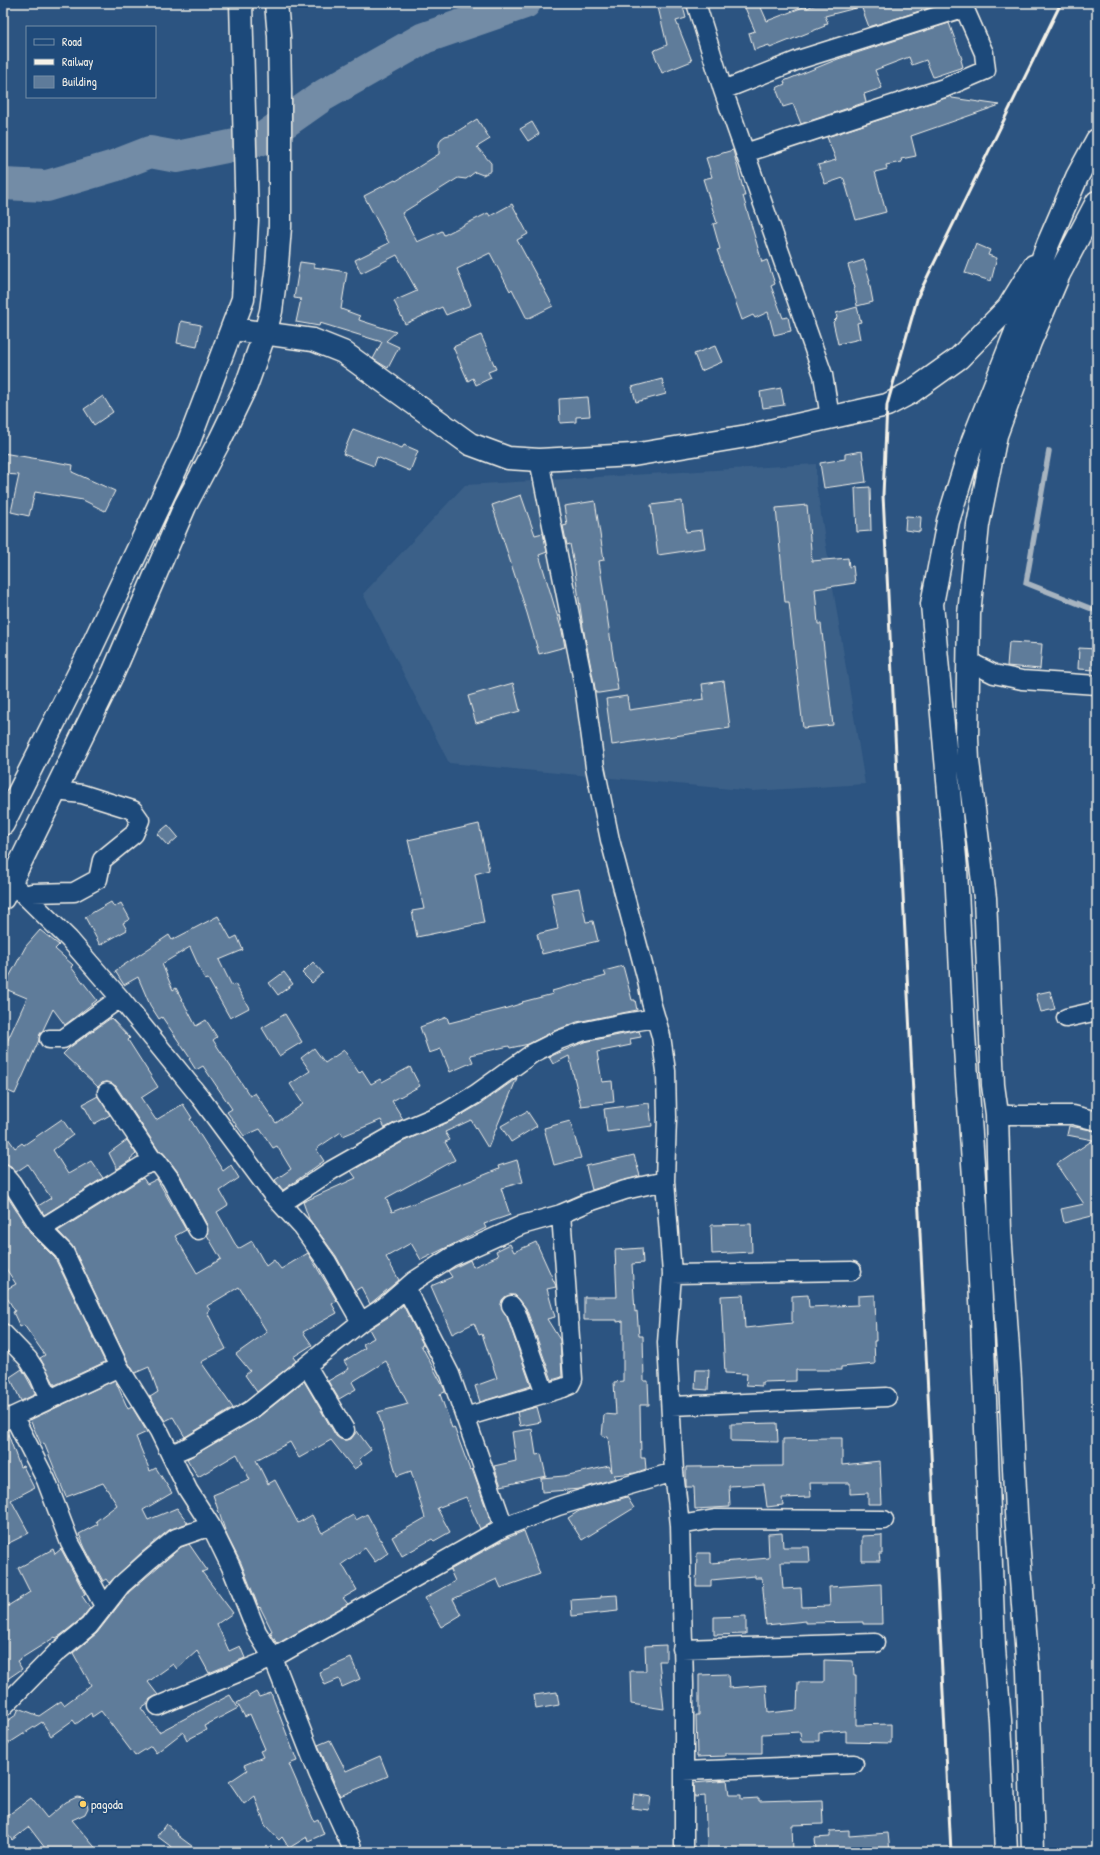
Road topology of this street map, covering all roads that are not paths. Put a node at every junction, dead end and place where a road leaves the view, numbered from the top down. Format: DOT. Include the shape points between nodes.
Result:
graph roads {
  1 [pos="241,3"];
  2 [pos="276,3"];
  3 [pos="696,3"];
  4 [pos="723,90"];
  5 [pos="1097,140"];
  6 [pos="745,153"];
  7 [pos="1097,202"];
  8 [pos="1048,244"];
  9 [pos="233,329"];
  10 [pos="265,333"];
  11 [pos="830,417"];
  12 [pos="539,460"];
  13 [pos="970,662"];
  14 [pos="1097,685"];
  15 [pos="56,791"];
  16 [pos="3,824"];
  17 [pos="13,892"];
  18 [pos="120,998"];
  19 [pos="1097,1011"];
  20 [pos="656,1018"];
  21 [pos="1066,1018"];
  22 [pos="49,1039"];
  23 [pos="107,1092"];
  24 [pos="997,1114"];
  25 [pos="1097,1121"];
  26 [pos="154,1162"];
  27 [pos="3,1172"];
  28 [pos="665,1181"];
  29 [pos="281,1204"];
  30 [pos="561,1214"];
  31 [pos="41,1229"];
  32 [pos="198,1230"];
  33 [pos="852,1270"];
  34 [pos="672,1274"];
  35 [pos="406,1288"];
  36 [pos="511,1305"];
  37 [pos="361,1322"];
  38 [pos="3,1333"];
  39 [pos="307,1366"];
  40 [pos="119,1367"];
  41 [pos="545,1393"];
  42 [pos="887,1397"];
  43 [pos="49,1399"];
  44 [pos="671,1406"];
  45 [pos="465,1417"];
  46 [pos="8,1419"];
  47 [pos="345,1430"];
  48 [pos="171,1454"];
  49 [pos="674,1472"];
  50 [pos="884,1520"];
  51 [pos="680,1525"];
  52 [pos="211,1526"];
  53 [pos="504,1527"];
  54 [pos="104,1606"];
  55 [pos="876,1644"];
  56 [pos="682,1649"];
  57 [pos="273,1658"];
  58 [pos="158,1706"];
  59 [pos="3,1707"];
  60 [pos="854,1764"];
  61 [pos="684,1771"];
  62 [pos="354,1852"];
  63 [pos="684,1852"];
  64 [pos="1006,1852"];
  65 [pos="1033,1852"];
  1 -- 9 [label="main road" via="247,220 243,299"];
  2 -- 10 [label="main road" via="279,36 280,227 271,311"];
  3 -- 4 [label="street"];
  4 -- 6 [label="street"];
  4 -- 6 [label="street" via="801,59 960,10 966,12 984,53 986,70 944,88"];
  5 -- 8 [label="main road" via="1077,177"];
  6 -- 11 [label="street" via="823,375"];
  7 -- 13 [label="main road" via="1060,274 1030,342 996,435 978,525 970,614"];
  8 -- 11 [label="main road" via="1008,308 959,358 910,393 886,405"];
  8 -- 64 [label="main road" via="973,440 948,521 932,604 956,869 977,1221 994,1649"];
  9 -- 10 [label="main road"];
  9 -- 16 [label="main road" via="189,441 87,657"];
  10 -- 12 [label="main road" via="313,340 344,352 470,444 508,458"];
  10 -- 15 [label="main road" via="246,386 186,506 114,671"];
  11 -- 12 [label="main road" via="747,436 633,455"];
  12 -- 20 [label="street" via="584,686 595,767 610,840"];
  13 -- 14 [label="street" via="994,674 1022,680"];
  13 -- 24 [label="main road" via="968,761 985,898 993,1085"];
  15 -- 17 [label="main road"];
  15 -- 17 [label="street" via="82,794 133,810 140,820 134,834 102,860 98,879 74,892"];
  17 -- 18 [label="street" via="69,939"];
  18 -- 22 [label="street" via="63,1039"];
  18 -- 29 [label="street" via="200,1097 239,1152"];
  19 -- 21 [label="street"];
  20 -- 28 [label="street" via="666,1071"];
  20 -- 29 [label="street" via="581,1032 559,1040 533,1053 446,1112 399,1132 332,1170"];
  23 -- 26 [label="street"];
  24 -- 25 [label="street" via="1073,1115"];
  24 -- 65 [label="main road" via="1000,1231 1028,1671"];
  26 -- 31 [label="street" via="142,1166"];
  26 -- 32 [label="street" via="157,1161 162,1167"];
  27 -- 31 [label="street"];
  28 -- 30 [label="street" via="625,1190"];
  28 -- 34 [label="street"];
  29 -- 37 [label="street" via="303,1228 327,1262"];
  30 -- 35 [label="street" via="522,1225 451,1257"];
  30 -- 41 [label="street" via="573,1379 570,1385"];
  31 -- 40 [label="street" via="64,1252"];
  33 -- 34 [label="street"];
  34 -- 44 [label="street" via="668,1343"];
  35 -- 37 [label="street"];
  35 -- 45 [label="street" via="450,1374"];
  36 -- 41 [label="street" via="516,1312"];
  37 -- 39 [label="street"];
  38 -- 43 [label="street" via="28,1359"];
  39 -- 47 [label="street"];
  39 -- 48 [label="street" via="251,1410 190,1446"];
  40 -- 43 [label="street"];
  40 -- 48 [label="street" via="142,1401"];
  41 -- 45 [label="street"];
  42 -- 44 [label="street"];
  43 -- 46 [label="street"];
  44 -- 49 [label="street"];
  45 -- 53 [label="street"];
  46 -- 54 [label="street" via="46,1480 70,1543"];
  48 -- 52 [label="street" via="188,1490"];
  49 -- 51 [label="street"];
  49 -- 53 [label="street" via="558,1506"];
  50 -- 51 [label="street" via="715,1519"];
  51 -- 56 [label="street"];
  52 -- 54 [label="street" via="176,1538 121,1585"];
  52 -- 57 [label="street" via="257,1632"];
  53 -- 57 [label="street"];
  54 -- 59 [label="street" via="89,1626 56,1653"];
  55 -- 56 [label="street"];
  56 -- 61 [label="street"];
  57 -- 58 [label="street"];
  57 -- 62 [label="street" via="318,1773"];
  60 -- 61 [label="street"];
  61 -- 63 [label="street"];
}
